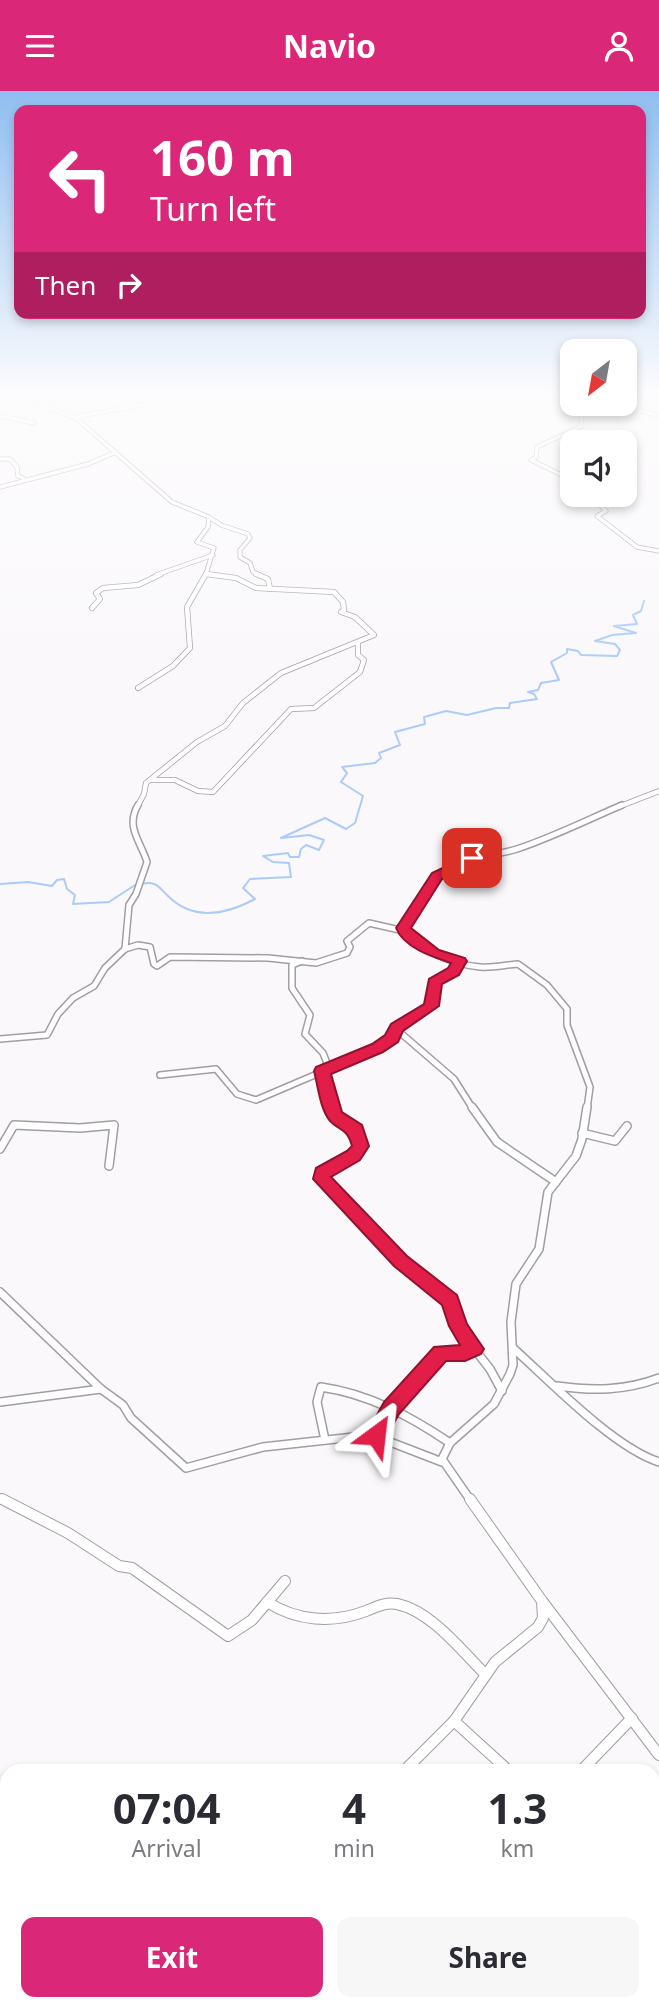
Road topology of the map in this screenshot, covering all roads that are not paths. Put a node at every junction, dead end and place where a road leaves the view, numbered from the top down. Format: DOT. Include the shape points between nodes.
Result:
graph roads {
  1 [pos="154,486"];
  2 [pos="602,507"];
  3 [pos="209,517"];
  4 [pos="659,551"];
  5 [pos="213,555"];
  6 [pos="206,574"];
  7 [pos="270,589"];
  8 [pos="92,608"];
  9 [pos="358,643"];
  10 [pos="138,688"];
  11 [pos="152,779"];
  12 [pos="659,791"];
  13 [pos="404,931"];
  14 [pos="125,949"];
  15 [pos="286,960"];
  16 [pos="302,961"];
  17 [pos="460,961"];
  18 [pos="292,965"];
  19 [pos="397,1031"];
  20 [pos="0,1039"];
  21 [pos="322,1071"];
  22 [pos="160,1075"];
  23 [pos="626,1126"];
  24 [pos="582,1133"];
  25 [pos="0,1149"];
  26 [pos="109,1166"];
  27 [pos="556,1182"];
  28 [pos="0,1292"];
  29 [pos="513,1348"];
  30 [pos="474,1349"];
  31 [pos="659,1378"];
  32 [pos="555,1385"];
  33 [pos="101,1389"];
  34 [pos="502,1391"];
  35 [pos="0,1402"];
  36 [pos="391,1408"];
  37 [pos="376,1435"];
  38 [pos="325,1440"];
  39 [pos="450,1443"];
  40 [pos="659,1462"];
  41 [pos="444,1463"];
  42 [pos="0,1498"];
  43 [pos="285,1581"];
  44 [pos="542,1601"];
  45 [pos="267,1602"];
  46 [pos="485,1674"];
  47 [pos="632,1718"];
  48 [pos="454,1721"];
  49 [pos="659,1755"];
  50 [pos="411,1764"];
  51 [pos="501,1764"];
  52 [pos="587,1764"];
  1 -- 3 [label="street" via="172,502"];
  2 -- 4 [label="street" via="606,511 597,516 637,547"];
  3 -- 5 [label="street" via="197,542 214,547"];
  3 -- 7 [label="street" via="248,534 240,557 250,563 253,572 268,579"];
  5 -- 6 [label="street"];
  5 -- 8 [label="street" via="138,585 102,589"];
  6 -- 7 [label="street"];
  6 -- 10 [label="street" via="187,607 190,648 170,670"];
  7 -- 9 [label="street" via="335,593 343,604 341,612 355,617 374,635"];
  9 -- 11 [label="street" via="273,678 243,703 225,726 197,742"];
  9 -- 11 [label="street" via="358,655 364,660 360,672 311,709 291,709 214,792 198,791 175,780"];
  11 -- 14 [label="street" via="132,817 135,839 147,862 129,905"];
  12 -- 13 [label="street" via="546,838 447,869 424,894"];
  13 -- 16 [label="street" via="369,923 347,941 350,947 345,954 320,963"];
  13 -- 17 [label="street" via="434,953"];
  14 -- 15 [label="street" via="150,947 158,966 170,957"];
  14 -- 20 [label="street" via="104,968 94,986 74,997 58,1014 47,1035"];
  15 -- 16 [label="street"];
  15 -- 18 [label="street"];
  16 -- 18 [label="street"];
  17 -- 19 [label="street" via="453,972 434,982 431,1006"];
  17 -- 24 [label="street" via="478,967 518,964 565,1004 567,1025 590,1087"];
  18 -- 21 [label="street" via="288,980 292,993 310,1015 305,1034 325,1057"];
  19 -- 21 [label="street" via="378,1048"];
  19 -- 27 [label="street" via="451,1076 497,1143"];
  21 -- 22 [label="street" via="250,1100 236,1093 216,1069"];
  21 -- 30 [label="street" via="334,1112 356,1130 361,1146 354,1156 322,1173 322,1179 400,1261 451,1300 458,1326"];
  23 -- 24 [label="street" via="615,1141"];
  24 -- 27 [label="street" via="576,1156"];
  25 -- 26 [label="street" via="14,1125 114,1125"];
  27 -- 29 [label="street" via="548,1192 536,1257 520,1274 513,1297"];
  28 -- 33 [label="street"];
  29 -- 32 [label="street"];
  29 -- 34 [label="street" via="513,1365"];
  30 -- 34 [label="street"];
  30 -- 36 [label="street" via="441,1353"];
  31 -- 32 [label="street" via="616,1391"];
  32 -- 40 [label="street" via="630,1449"];
  33 -- 35 [label="street"];
  33 -- 38 [label="street" via="186,1468 237,1452"];
  34 -- 39 [label="street" via="485,1414"];
  36 -- 37 [label="street"];
  36 -- 38 [label="street" via="349,1391 319,1387 317,1402"];
  36 -- 39 [label="street"];
  37 -- 38 [label="street"];
  37 -- 41 [label="street"];
  39 -- 41 [label="street" via="442,1456"];
  41 -- 44 [label="street"];
  42 -- 45 [label="street" via="119,1566 132,1568 225,1635 235,1633"];
  43 -- 45 [label="street"];
  44 -- 46 [label="street" via="538,1627"];
  44 -- 47 [label="street"];
  45 -- 46 [label="street" via="284,1614 316,1619 357,1615 378,1604 404,1606"];
  46 -- 48 [label="street"];
  47 -- 49 [label="street"];
  47 -- 52 [label="street"];
  48 -- 50 [label="street"];
  48 -- 51 [label="street"];
}
